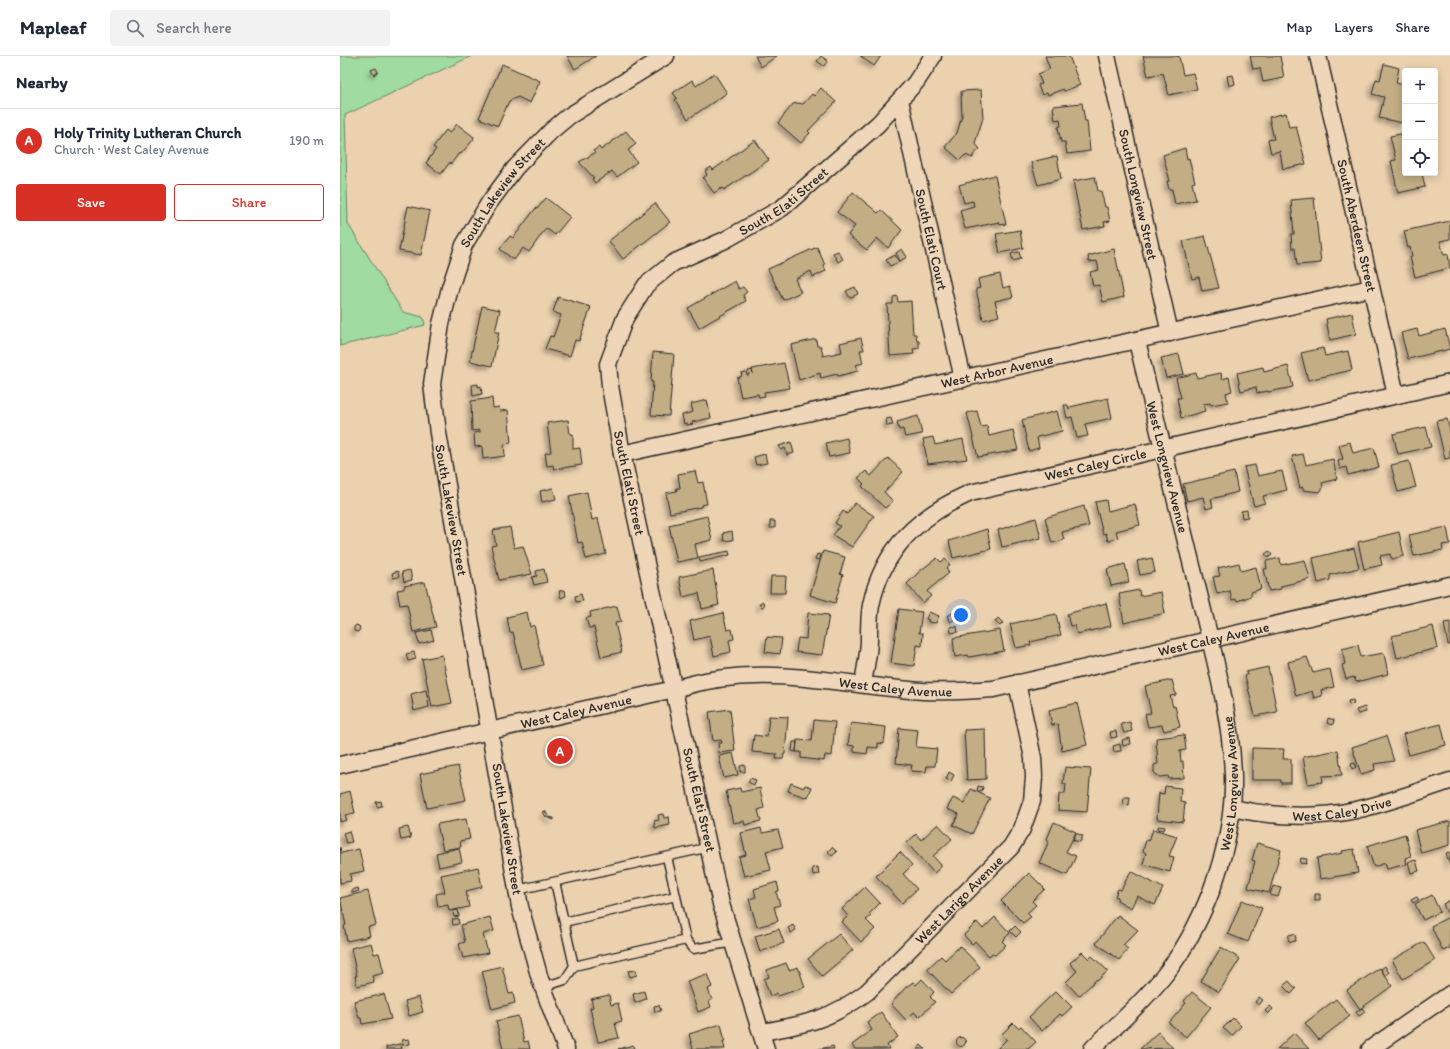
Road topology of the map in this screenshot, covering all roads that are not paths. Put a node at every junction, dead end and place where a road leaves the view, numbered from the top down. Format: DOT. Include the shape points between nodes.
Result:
graph roads {
  1 [pos="666,56"];
  2 [pos="934,56"];
  3 [pos="1107,56"];
  4 [pos="1318,56"];
  5 [pos="900,100"];
  6 [pos="1371,288"];
  7 [pos="1170,333"];
  8 [pos="1137,340"];
  9 [pos="963,379"];
  10 [pos="1450,383"];
  11 [pos="1396,395"];
  12 [pos="1163,448"];
  13 [pos="622,454"];
  14 [pos="1450,585"];
  15 [pos="1210,641"];
  16 [pos="1018,683"];
  17 [pos="864,684"];
  18 [pos="674,689"];
  19 [pos="490,730"];
  20 [pos="340,765"];
  21 [pos="1450,781"];
  22 [pos="1232,808"];
  23 [pos="710,847"];
  24 [pos="667,857"];
  25 [pos="555,882"];
  26 [pos="517,890"];
  27 [pos="676,896"];
  28 [pos="564,922"];
  29 [pos="686,940"];
  30 [pos="734,942"];
  31 [pos="574,966"];
  32 [pos="543,987"];
  33 [pos="1450,994"];
  34 [pos="762,1032"];
  35 [pos="566,1049"];
  36 [pos="766,1049"];
  37 [pos="1092,1049"];
  38 [pos="1370,1049"];
  1 -- 19 [label="street, South Lakeview Street" via="569,116 515,168 489,203 464,246 450,288 441,324 432,384 438,433"];
  2 -- 5 [label="street, South Elati Street"];
  3 -- 7 [label="street, South Longview Street"];
  4 -- 6 [label="street, South Aberdeen Street"];
  5 -- 9 [label="street, South Elati Court"];
  5 -- 13 [label="street, South Elati Street" via="850,150 782,208 725,240 673,263 646,285 625,318 608,364"];
  6 -- 7 [label="street, West Arbor Avenue"];
  6 -- 11 [label="street, South Aberdeen Street"];
  7 -- 8 [label="street, West Arbor Avenue"];
  8 -- 9 [label="street, West Arbor Avenue"];
  8 -- 12 [label="street, West Longview Avenue"];
  9 -- 13 [label="street, West Arbor Avenue"];
  10 -- 11 [label="street, West Caley Circle"];
  11 -- 12 [label="street, West Caley Circle"];
  12 -- 15 [label="street, West Longview Avenue"];
  12 -- 17 [label="street, West Caley Circle" via="970,493 923,519 891,556 875,591 871,606"];
  13 -- 18 [label="street, South Elati Street"];
  14 -- 15 [label="street, West Caley Avenue"];
  15 -- 16 [label="street, West Caley Avenue"];
  15 -- 22 [label="street, West Longview Avenue" via="1229,731 1233,775"];
  16 -- 17 [label="street, West Caley Avenue" via="993,689 956,692"];
  16 -- 34 [label="street, West Larigo Avenue" via="1033,758 1034,784 1027,816 1011,847 862,996 827,1017 806,1024"];
  17 -- 18 [label="street, West Caley Avenue" via="761,674 706,680"];
  18 -- 19 [label="street, West Caley Avenue"];
  18 -- 23 [label="street, South Elati Street"];
  19 -- 20 [label="street, West Caley Avenue"];
  19 -- 26 [label="street, South Lakeview Street"];
  21 -- 22 [label="street, West Caley Drive" via="1357,810 1324,815 1264,814"];
  22 -- 37 [label="street, West Longview Avenue" via="1217,875 1181,952 1144,999"];
  23 -- 24 [label="lane"];
  23 -- 30 [label="street, South Elati Street" via="721,904"];
  24 -- 25 [label="lane"];
  24 -- 27 [label="lane"];
  25 -- 26 [label="lane"];
  25 -- 28 [label="lane"];
  26 -- 32 [label="street, South Lakeview Street" via="529,943"];
  27 -- 28 [label="lane"];
  27 -- 29 [label="lane"];
  28 -- 31 [label="lane"];
  29 -- 30 [label="lane" via="693,949"];
  29 -- 31 [label="lane"];
  30 -- 34 [label="street, South Elati Street"];
  31 -- 32 [label="lane" via="565,980"];
  32 -- 35 [label="street, South Lakeview Street"];
  33 -- 38 [label="street"];
  34 -- 36 [label="street, South Elati Street"];
}
